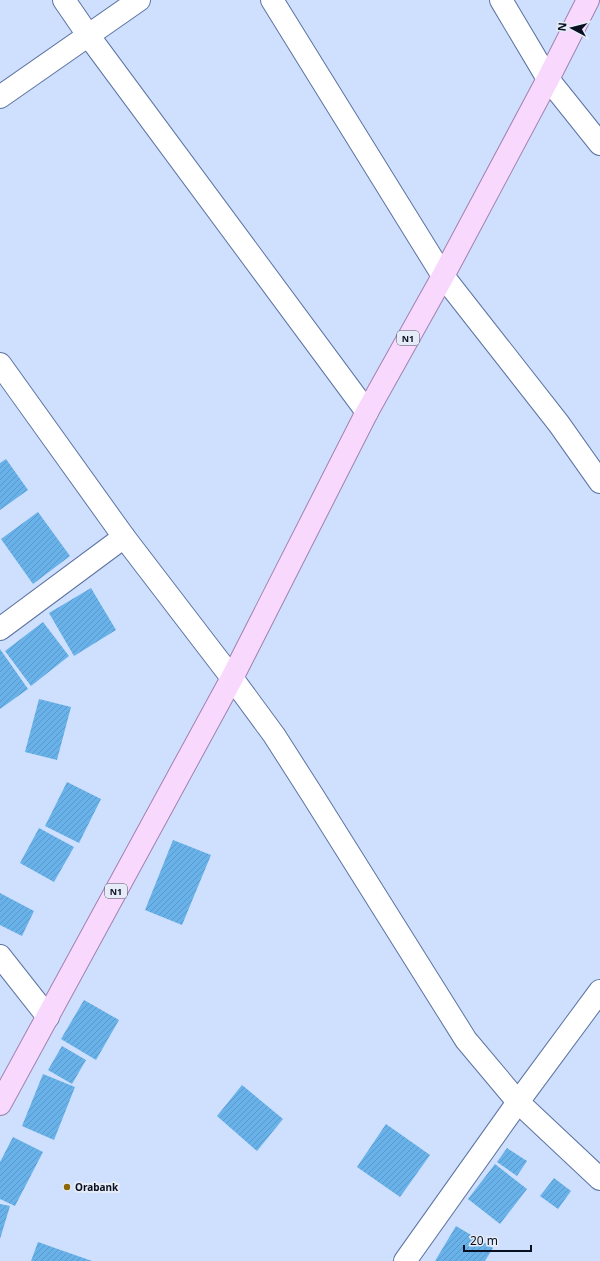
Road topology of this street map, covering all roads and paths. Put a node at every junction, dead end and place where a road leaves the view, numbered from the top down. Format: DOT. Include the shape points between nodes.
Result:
graph roads {
  1 [pos="64,0"];
  2 [pos="139,0"];
  3 [pos="272,0"];
  4 [pos="501,0"];
  5 [pos="588,0"];
  6 [pos="88,35"];
  7 [pos="548,79"];
  8 [pos="0,97"];
  9 [pos="600,144"];
  10 [pos="443,276"];
  11 [pos="0,364"];
  12 [pos="367,412"];
  13 [pos="600,482"];
  14 [pos="124,537"];
  15 [pos="0,629"];
  16 [pos="232,678"];
  17 [pos="0,956"];
  18 [pos="600,991"];
  19 [pos="48,1017"];
  20 [pos="518,1102"];
  21 [pos="0,1104"];
  22 [pos="600,1179"];
  23 [pos="405,1261"];
  1 -- 6 [label="street"];
  2 -- 6 [label="street"];
  3 -- 10 [label="street"];
  4 -- 7 [label="street"];
  5 -- 7 [label="main road, N1"];
  6 -- 8 [label="street"];
  6 -- 12 [label="street"];
  7 -- 9 [label="street"];
  7 -- 10 [label="main road, N1"];
  10 -- 12 [label="main road, N1"];
  10 -- 13 [label="street" via="559,424"];
  11 -- 14 [label="street"];
  12 -- 16 [label="main road, N1"];
  14 -- 15 [label="street"];
  14 -- 16 [label="street"];
  16 -- 19 [label="main road, N1"];
  16 -- 20 [label="street" via="274,735 466,1040"];
  17 -- 19 [label="street"];
  18 -- 20 [label="street"];
  19 -- 21 [label="main road, N1"];
  20 -- 22 [label="street"];
  20 -- 23 [label="street"];
}
